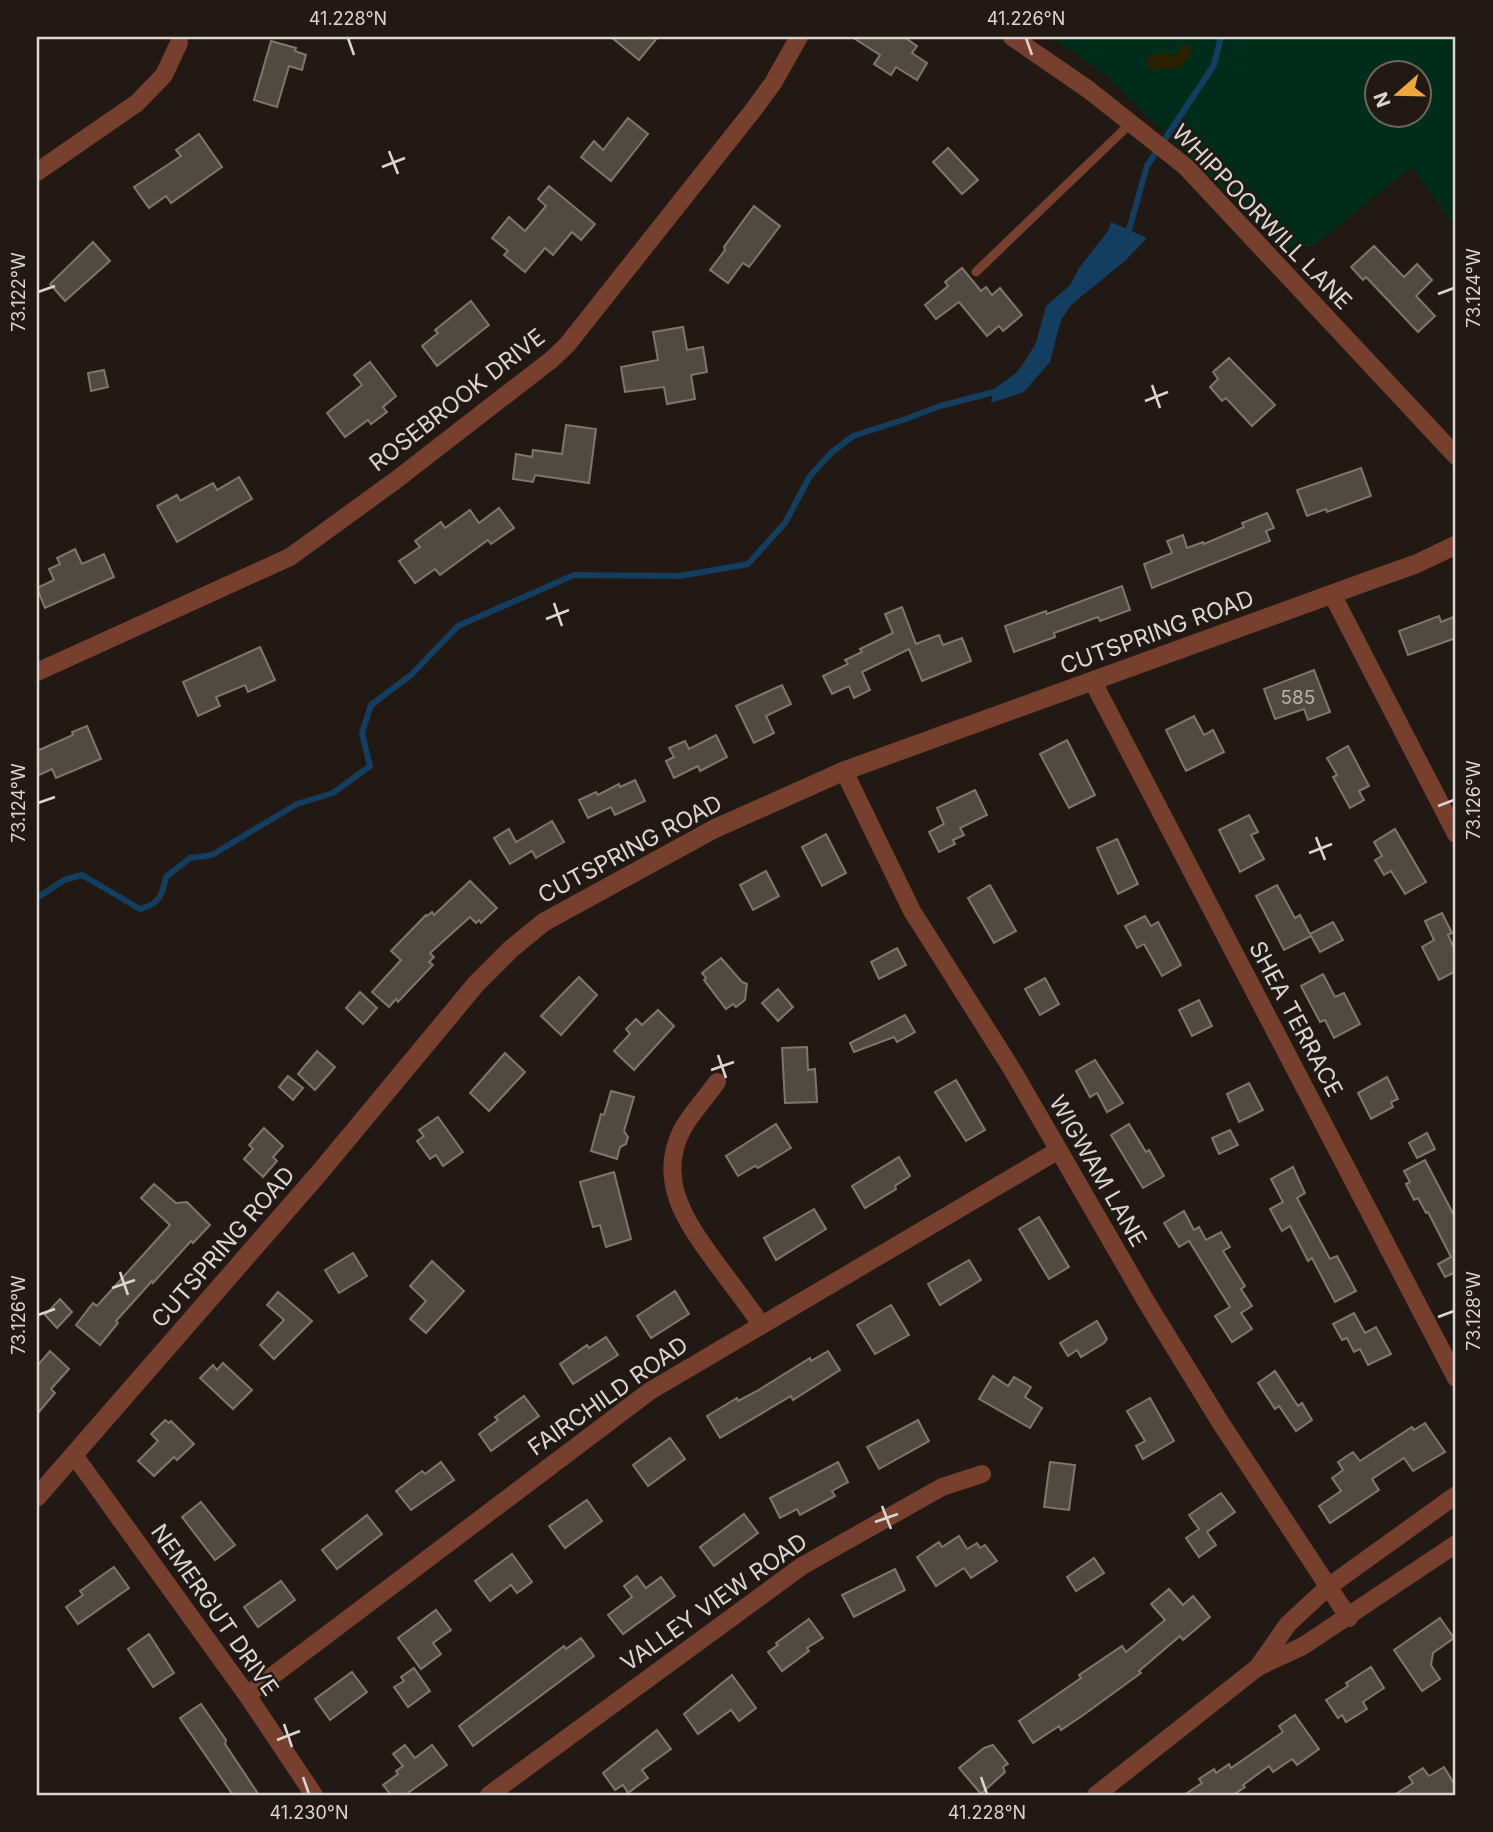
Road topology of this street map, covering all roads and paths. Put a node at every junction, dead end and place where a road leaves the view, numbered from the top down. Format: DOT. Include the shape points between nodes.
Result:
graph roads {
  1 [pos="799,37"];
  2 [pos="1012,37"];
  3 [pos="180,43"];
  4 [pos="1135,125"];
  5 [pos="37,172"];
  6 [pos="976,272"];
  7 [pos="1456,456"];
  8 [pos="1456,545"];
  9 [pos="1332,594"];
  10 [pos="37,672"];
  11 [pos="1093,682"];
  12 [pos="844,771"];
  13 [pos="1456,834"];
  14 [pos="717,1082"];
  15 [pos="1057,1151"];
  16 [pos="761,1324"];
  17 [pos="1456,1378"];
  18 [pos="74,1455"];
  19 [pos="982,1474"];
  20 [pos="1456,1495"];
  21 [pos="37,1497"];
  22 [pos="1456,1544"];
  23 [pos="1328,1587"];
  24 [pos="1349,1618"];
  25 [pos="1258,1667"];
  26 [pos="247,1695"];
  27 [pos="314,1795"];
  28 [pos="489,1795"];
  29 [pos="1096,1795"];
  1 -- 10 [label="street, ROSEBROOK DRIVE" via="754,109 551,360 290,557"];
  2 -- 4 [label="street, WHIPPOORWILL LANE"];
  3 -- 5 [label="street" via="164,75 137,103"];
  4 -- 6 [label="lane"];
  4 -- 7 [label="street, WHIPPOORWILL LANE" via="1186,167"];
  8 -- 9 [label="street, CUTSPRING ROAD"];
  9 -- 11 [label="street, CUTSPRING ROAD"];
  9 -- 13 [label="street"];
  11 -- 12 [label="street, CUTSPRING ROAD"];
  11 -- 17 [label="street, SHEA TERRACE"];
  12 -- 15 [label="street, WIGWAM LANE" via="912,911 989,1031"];
  12 -- 18 [label="street, CUTSPRING ROAD" via="714,829 569,907 511,949 468,993"];
  14 -- 16 [label="street" via="682,1131 673,1158 673,1182 691,1228"];
  15 -- 16 [label="street, FAIRCHILD ROAD"];
  15 -- 23 [label="street, WIGWAM LANE" via="1160,1325"];
  16 -- 26 [label="street, FAIRCHILD ROAD" via="650,1391"];
  18 -- 21 [label="street, CUTSPRING ROAD"];
  18 -- 26 [label="street, NEMERGUT DRIVE"];
  19 -- 28 [label="street, VALLEY VIEW ROAD" via="942,1487 802,1566"];
  20 -- 23 [label="street"];
  22 -- 24 [label="street"];
  23 -- 24 [label="street, WIGWAM LANE"];
  23 -- 25 [label="street" via="1288,1624"];
  24 -- 25 [label="street"];
  25 -- 29 [label="street"];
  26 -- 27 [label="street, NEMERGUT DRIVE"];
}
